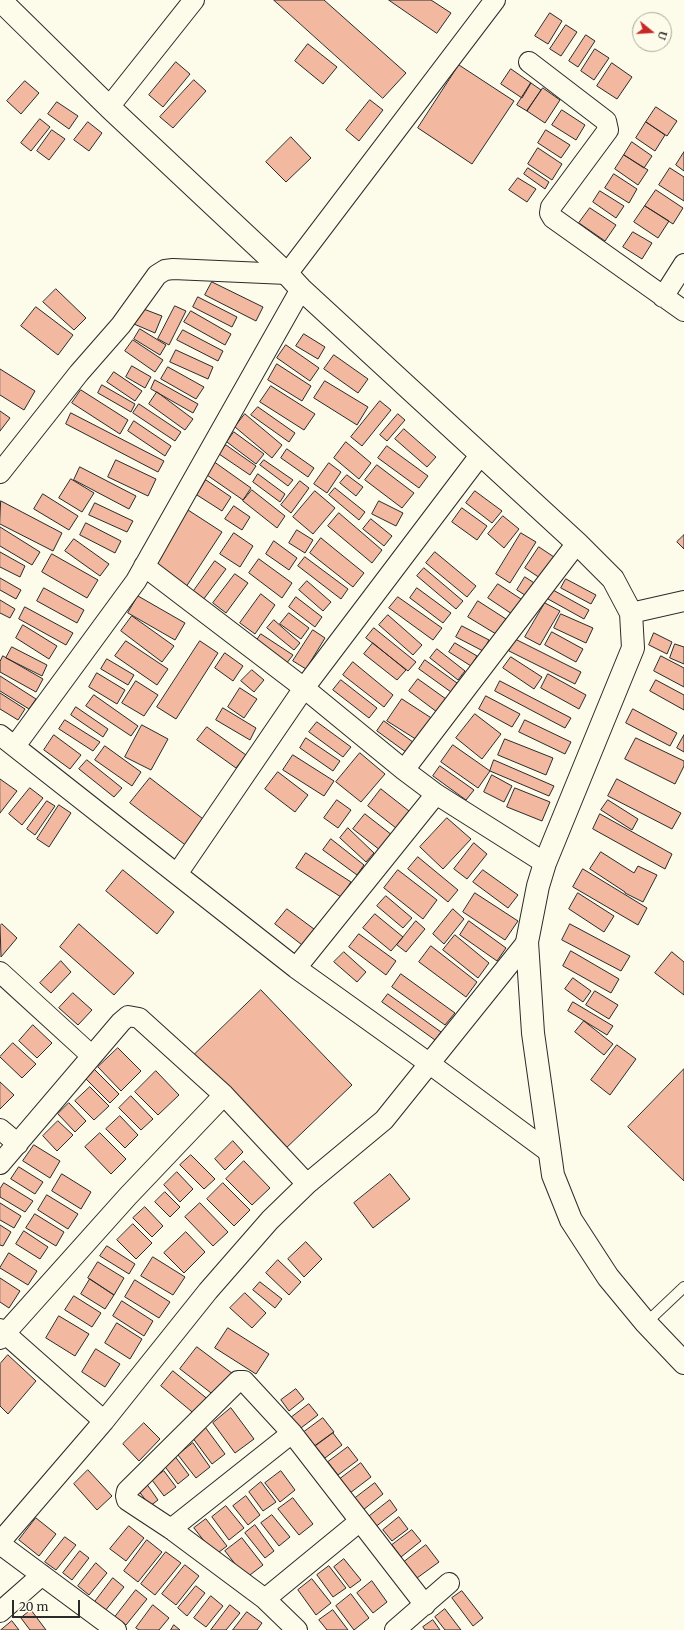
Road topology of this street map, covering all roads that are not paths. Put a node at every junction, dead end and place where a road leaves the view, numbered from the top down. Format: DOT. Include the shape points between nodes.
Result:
graph roads {
  1 [pos="0,0"];
  2 [pos="194,0"];
  3 [pos="495,0"];
  4 [pos="529,62"];
  5 [pos="109,107"];
  6 [pos="684,264"];
  7 [pos="294,281"];
  8 [pos="663,297"];
  9 [pos="684,312"];
  10 [pos="481,454"];
  11 [pos="0,473"];
  12 [pos="577,543"];
  13 [pos="144,566"];
  14 [pos="684,600"];
  15 [pos="631,613"];
  16 [pos="304,688"];
  17 [pos="8,741"];
  18 [pos="404,770"];
  19 [pos="436,794"];
  20 [pos="545,863"];
  21 [pos="177,874"];
  22 [pos="527,942"];
  23 [pos="296,968"];
  24 [pos="0,972"];
  25 [pos="92,1056"];
  26 [pos="430,1064"];
  27 [pos="224,1095"];
  28 [pos="0,1129"];
  29 [pos="18,1144"];
  30 [pos="549,1152"];
  31 [pos="0,1164"];
  32 [pos="307,1184"];
  33 [pos="684,1287"];
  34 [pos="646,1323"];
  35 [pos="2,1334"];
  36 [pos="684,1363"];
  37 [pos="104,1421"];
  38 [pos="292,1433"];
  39 [pos="360,1520"];
  40 [pos="171,1529"];
  41 [pos="0,1543"];
  42 [pos="42,1575"];
  43 [pos="448,1583"];
  44 [pos="265,1599"];
  45 [pos="425,1605"];
  46 [pos="0,1612"];
  47 [pos="116,1630"];
  48 [pos="297,1630"];
  49 [pos="395,1630"];
  1 -- 5 [label="main road"];
  2 -- 5 [label="street"];
  3 -- 7 [label="street"];
  4 -- 8 [label="street" via="606,121 608,130 551,207 550,213"];
  5 -- 7 [label="main road"];
  6 -- 8 [label="street"];
  7 -- 10 [label="main road"];
  7 -- 11 [label="street" via="173,269 161,272"];
  7 -- 13 [label="street"];
  8 -- 9 [label="street"];
  10 -- 12 [label="main road"];
  10 -- 16 [label="street"];
  12 -- 15 [label="main road" via="613,579"];
  12 -- 18 [label="street"];
  13 -- 16 [label="street"];
  13 -- 17 [label="street" via="136,581"];
  14 -- 15 [label="street"];
  15 -- 20 [label="main road" via="633,648"];
  16 -- 18 [label="street"];
  16 -- 21 [label="street"];
  17 -- 21 [label="street"];
  18 -- 19 [label="street"];
  19 -- 20 [label="street"];
  19 -- 23 [label="street"];
  20 -- 22 [label="main road"];
  21 -- 23 [label="street"];
  22 -- 26 [label="street"];
  22 -- 30 [label="main road" via="533,1033"];
  23 -- 26 [label="street"];
  24 -- 25 [label="street"];
  25 -- 27 [label="street" via="128,1016 139,1018"];
  25 -- 29 [label="street"];
  26 -- 30 [label="street"];
  26 -- 32 [label="street" via="384,1120"];
  27 -- 32 [label="street"];
  27 -- 35 [label="street"];
  28 -- 29 [label="street"];
  29 -- 31 [label="street"];
  30 -- 34 [label="main road" via="553,1175 571,1220 608,1277"];
  32 -- 37 [label="street" via="270,1220 208,1291"];
  33 -- 34 [label="lane"];
  34 -- 36 [label="main road"];
  35 -- 37 [label="street"];
  37 -- 41 [label="street"];
  38 -- 39 [label="street"];
  38 -- 40 [label="street"];
  38 -- 40 [label="street" via="244,1381 234,1384 127,1491 127,1500"];
  39 -- 44 [label="street"];
  39 -- 45 [label="street"];
  40 -- 44 [label="street"];
  41 -- 42 [label="street"];
  42 -- 46 [label="street"];
  42 -- 47 [label="street"];
  43 -- 45 [label="street"];
  44 -- 48 [label="street"];
  45 -- 49 [label="street"];
}
